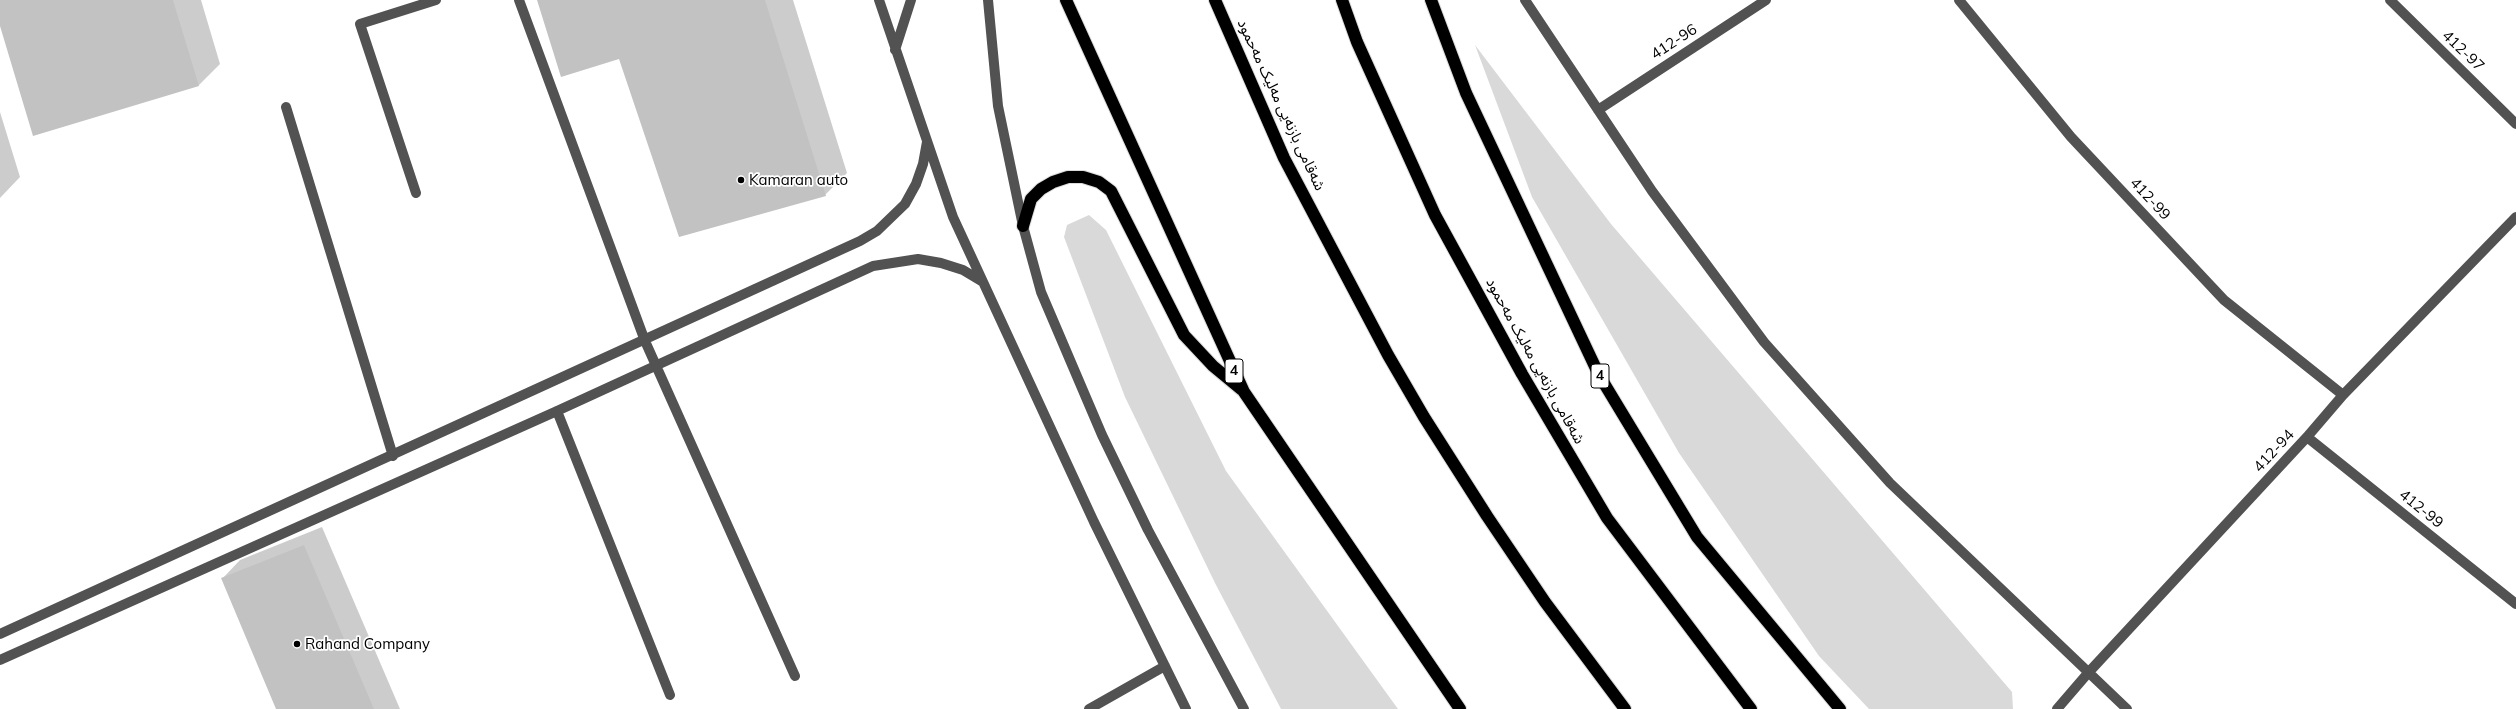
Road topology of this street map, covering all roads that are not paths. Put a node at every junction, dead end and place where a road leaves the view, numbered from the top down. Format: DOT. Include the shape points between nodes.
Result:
graph roads {
  1 [pos="436,0"];
  2 [pos="519,0"];
  3 [pos="879,0"];
  4 [pos="911,0"];
  5 [pos="988,0"];
  6 [pos="1066,0"];
  7 [pos="1215,0"];
  8 [pos="1342,0"];
  9 [pos="1431,0"];
  10 [pos="1525,0"];
  11 [pos="1766,0"];
  12 [pos="1959,0"];
  13 [pos="2390,0"];
  14 [pos="896,50"];
  15 [pos="286,107"];
  16 [pos="1598,110"];
  17 [pos="2516,124"];
  18 [pos="927,142"];
  19 [pos="416,193"];
  20 [pos="2514,222"];
  21 [pos="1023,226"];
  22 [pos="983,282"];
  23 [pos="645,341"];
  24 [pos="657,364"];
  25 [pos="1244,392"];
  26 [pos="2343,395"];
  27 [pos="557,411"];
  28 [pos="2308,437"];
  29 [pos="393,456"];
  30 [pos="2516,604"];
  31 [pos="0,634"];
  32 [pos="0,660"];
  33 [pos="1165,666"];
  34 [pos="2088,673"];
  35 [pos="795,676"];
  36 [pos="670,695"];
  37 [pos="1089,709"];
  38 [pos="1186,709"];
  39 [pos="1244,709"];
  40 [pos="1460,709"];
  41 [pos="1625,709"];
  42 [pos="1751,709"];
  43 [pos="1840,709"];
  44 [pos="2057,709"];
  45 [pos="2127,709"];
  1 -- 19 [label="street" via="360,24"];
  2 -- 23 [label="street"];
  3 -- 14 [label="street"];
  4 -- 14 [label="street"];
  5 -- 21 [label="street" via="998,106"];
  6 -- 25 [label="highway, 4"];
  7 -- 41 [label="highway, شەقامی بازنەیی مەلیک مەحمود" via="1284,158 1392,362 1487,516 1545,602"];
  8 -- 42 [label="highway, شەقامی بازنەیی مەلیک مەحمود" via="1357,42 1435,214 1522,374 1607,518"];
  9 -- 43 [label="highway, 4" via="1466,93 1599,375 1696,537"];
  10 -- 16 [label="street"];
  11 -- 16 [label="street, 412-96"];
  12 -- 26 [label="street, 412-99" via="2071,137 2224,300"];
  13 -- 17 [label="street, 412-97"];
  14 -- 18 [label="street"];
  15 -- 29 [label="street"];
  16 -- 34 [label="street" via="1652,191 1764,342 1890,483"];
  18 -- 22 [label="street" via="953,217"];
  18 -- 23 [label="street" via="916,184 905,204 877,231 860,242"];
  20 -- 26 [label="street, 412-94"];
  21 -- 25 [label="highway" via="1031,199 1053,182 1068,177 1083,177 1099,182 1111,191 1184,335 1213,366"];
  21 -- 39 [label="street" via="1041,292 1102,435 1148,530"];
  22 -- 24 [label="street" via="963,270 941,262 918,259 874,266"];
  22 -- 33 [label="street" via="1094,522"];
  23 -- 24 [label="street"];
  23 -- 29 [label="street"];
  24 -- 27 [label="street"];
  24 -- 35 [label="street"];
  25 -- 40 [label="highway, 4"];
  26 -- 28 [label="street, 412-94"];
  27 -- 32 [label="street"];
  27 -- 36 [label="street"];
  28 -- 30 [label="street, 412-99"];
  28 -- 34 [label="street, 412-94"];
  29 -- 31 [label="street"];
  33 -- 37 [label="street"];
  33 -- 38 [label="street"];
  34 -- 44 [label="street, 412-94"];
  34 -- 45 [label="street"];
}
